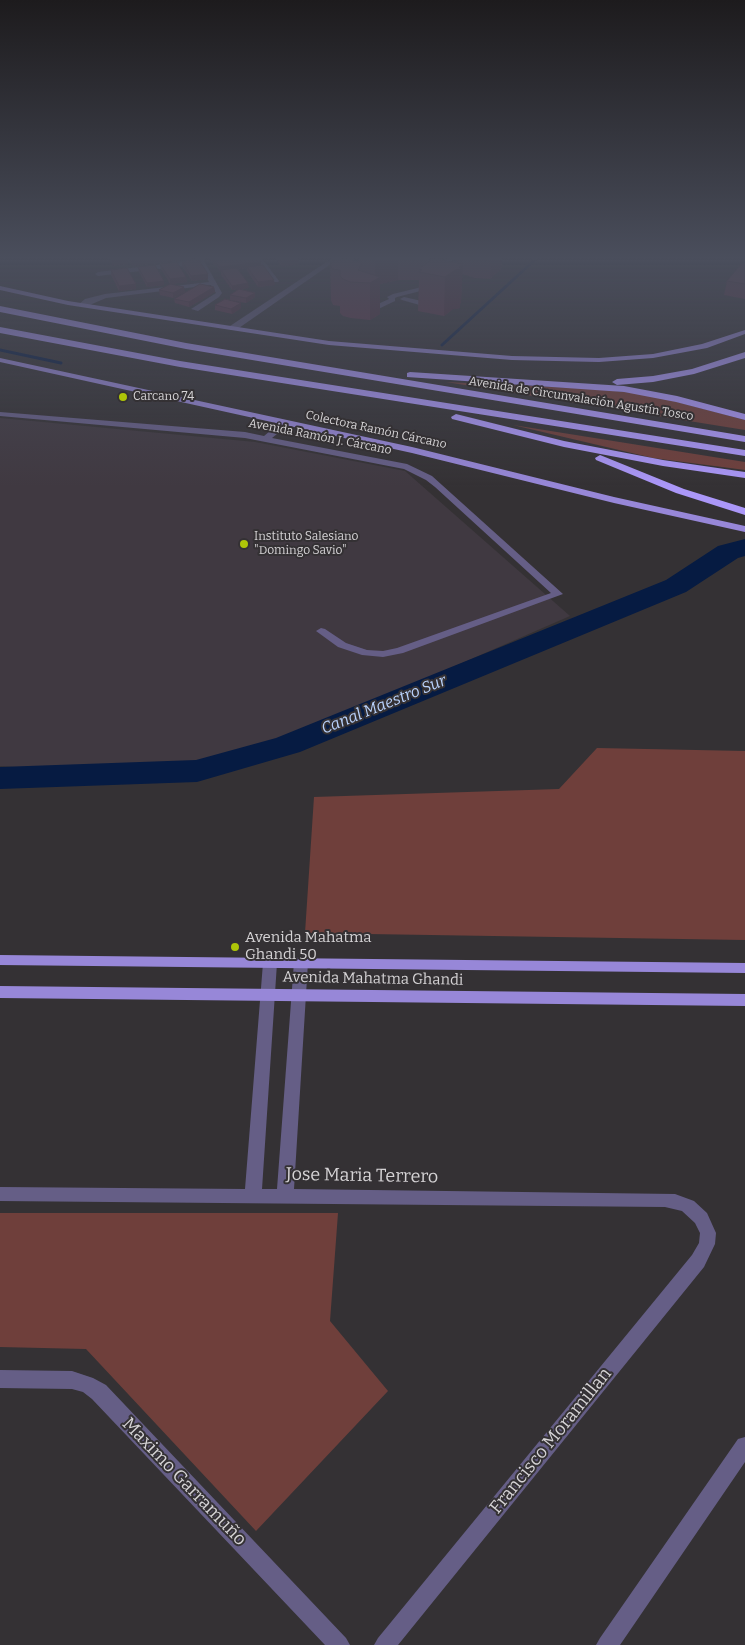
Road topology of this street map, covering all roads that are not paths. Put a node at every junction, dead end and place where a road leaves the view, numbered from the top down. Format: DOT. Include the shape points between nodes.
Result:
graph roads {
  1 [pos="20,334"];
  2 [pos="122,334"];
  3 [pos="291,334"];
  4 [pos="740,334"];
  5 [pos="745,355"];
  6 [pos="0,360"];
  7 [pos="180,364"];
  8 [pos="566,384"];
  9 [pos="0,414"];
  10 [pos="745,416"];
  11 [pos="285,423"];
  12 [pos="267,438"];
  13 [pos="745,439"];
  14 [pos="564,444"];
  15 [pos="745,453"];
  16 [pos="745,475"];
  17 [pos="745,512"];
  18 [pos="745,529"];
  19 [pos="321,631"];
  20 [pos="0,960"];
  21 [pos="301,962"];
  22 [pos="270,963"];
  23 [pos="745,968"];
  24 [pos="0,992"];
  25 [pos="268,994"];
  26 [pos="298,996"];
  27 [pos="745,1000"];
  28 [pos="0,1194"];
  29 [pos="284,1195"];
  30 [pos="253,1196"];
  31 [pos="708,1233"];
  32 [pos="0,1379"];
  33 [pos="745,1446"];
  34 [pos="339,1645"];
  35 [pos="386,1645"];
  36 [pos="607,1645"];
  1 -- 7 [label="highway, Avenida de Circunvalación Agustín Tosco"];
  2 -- 8 [label="highway" via="210,343 415,375"];
  2 -- 13 [label="highway, Avenida de Circunvalación Agustín Tosco"];
  3 -- 4 [label="main road" via="406,350 528,359 599,360 679,352"];
  5 -- 8 [label="highway" via="667,376 625,382"];
  6 -- 11 [label="main road, Colectora Ramón Cárcano"];
  7 -- 14 [label="highway" via="276,387 456,417"];
  7 -- 15 [label="highway, Avenida de Circunvalación Agustín Tosco"];
  8 -- 10 [label="highway" via="648,393"];
  9 -- 12 [label="street, Avenida Ramón J. Cárcano"];
  11 -- 12 [label="street"];
  11 -- 18 [label="main road, Colectora Ramón Cárcano" via="466,462"];
  12 -- 19 [label="street, Avenida Ramón J. Cárcano" via="407,467 429,478 558,594 399,651 382,654 366,653 342,645"];
  14 -- 16 [label="highway"];
  14 -- 17 [label="highway" via="672,488"];
  20 -- 22 [label="main road, Avenida Mahatma Ghandi"];
  21 -- 22 [label="main road, Avenida Mahatma Ghandi"];
  21 -- 23 [label="main road, Avenida Mahatma Ghandi"];
  21 -- 26 [label="street"];
  22 -- 25 [label="street"];
  24 -- 25 [label="main road, Avenida Mahatma Ghandi"];
  25 -- 26 [label="main road, Avenida Mahatma Ghandi"];
  25 -- 30 [label="street"];
  26 -- 27 [label="main road, Avenida Mahatma Ghandi"];
  26 -- 29 [label="street"];
  28 -- 30 [label="street, Jose Maria Terrero"];
  29 -- 30 [label="street, Jose Maria Terrero"];
  29 -- 31 [label="street, Jose Maria Terrero" via="675,1201 688,1206"];
  31 -- 35 [label="street, Francisco Moramillan" via="707,1244 698,1261"];
  32 -- 34 [label="street, Maximo Garramuño" via="72,1380 98,1392"];
  33 -- 36 [label="street"];
}
